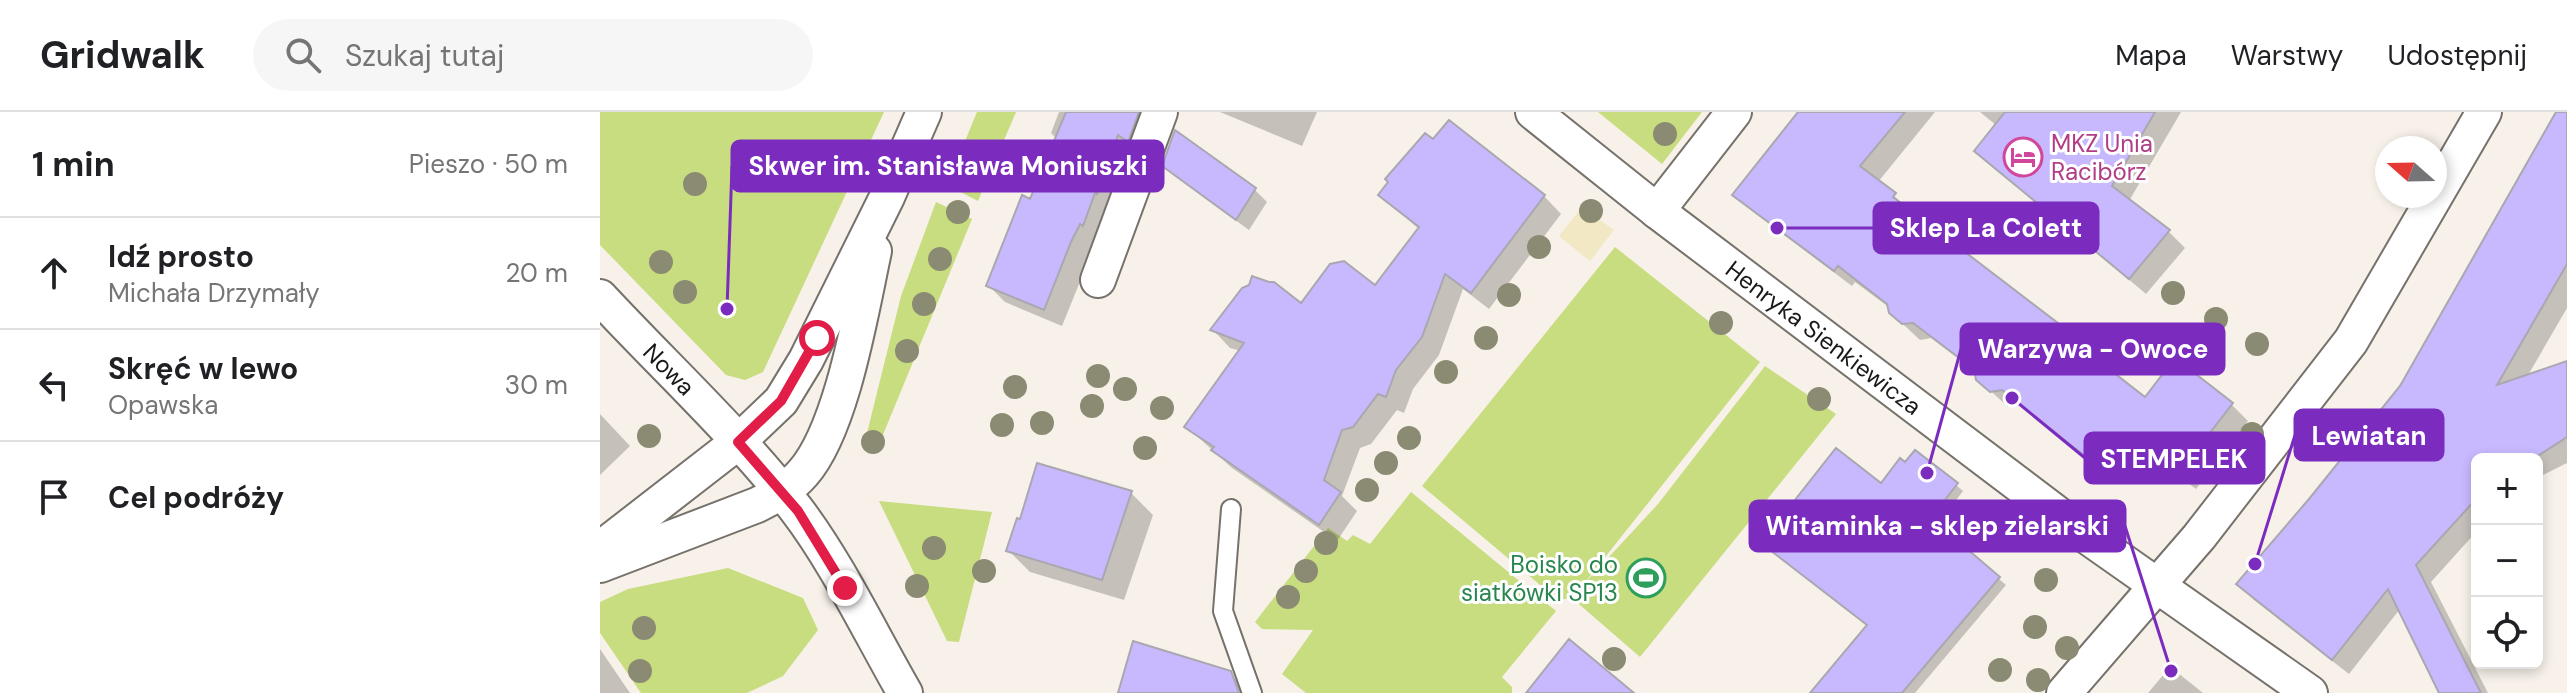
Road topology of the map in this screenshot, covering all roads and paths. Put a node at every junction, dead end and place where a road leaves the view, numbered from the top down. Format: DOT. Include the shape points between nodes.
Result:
graph roads {
  1 [pos="924,112"];
  2 [pos="1160,112"];
  3 [pos="1533,112"];
  4 [pos="1734,112"];
  5 [pos="2484,112"];
  6 [pos="887,197"];
  7 [pos="1657,211"];
  8 [pos="1098,280"];
  9 [pos="600,297"];
  10 [pos="738,442"];
  11 [pos="782,492"];
  12 [pos="1231,509"];
  13 [pos="600,549"];
  14 [pos="600,565"];
  15 [pos="2158,586"];
  16 [pos="905,693"];
  17 [pos="1252,693"];
  18 [pos="2064,693"];
  19 [pos="2310,693"];
  1 -- 6 [label="street"];
  2 -- 8 [label="street"];
  3 -- 7 [label="street, Henryka Sienkiewicza"];
  4 -- 7 [label="street"];
  5 -- 15 [label="street" via="2351,341"];
  6 -- 10 [label="street" via="791,388"];
  6 -- 11 [label="street" via="836,408 812,462"];
  7 -- 15 [label="street, Henryka Sienkiewicza"];
  9 -- 10 [label="street, Nowa"];
  10 -- 11 [label="street, Nowa"];
  10 -- 13 [label="street"];
  11 -- 14 [label="street"];
  11 -- 16 [label="street, Nowa" via="836,571"];
  12 -- 17 [label="lane" via="1223,611"];
  15 -- 18 [label="street"];
  15 -- 19 [label="street, Henryka Sienkiewicza"];
}
